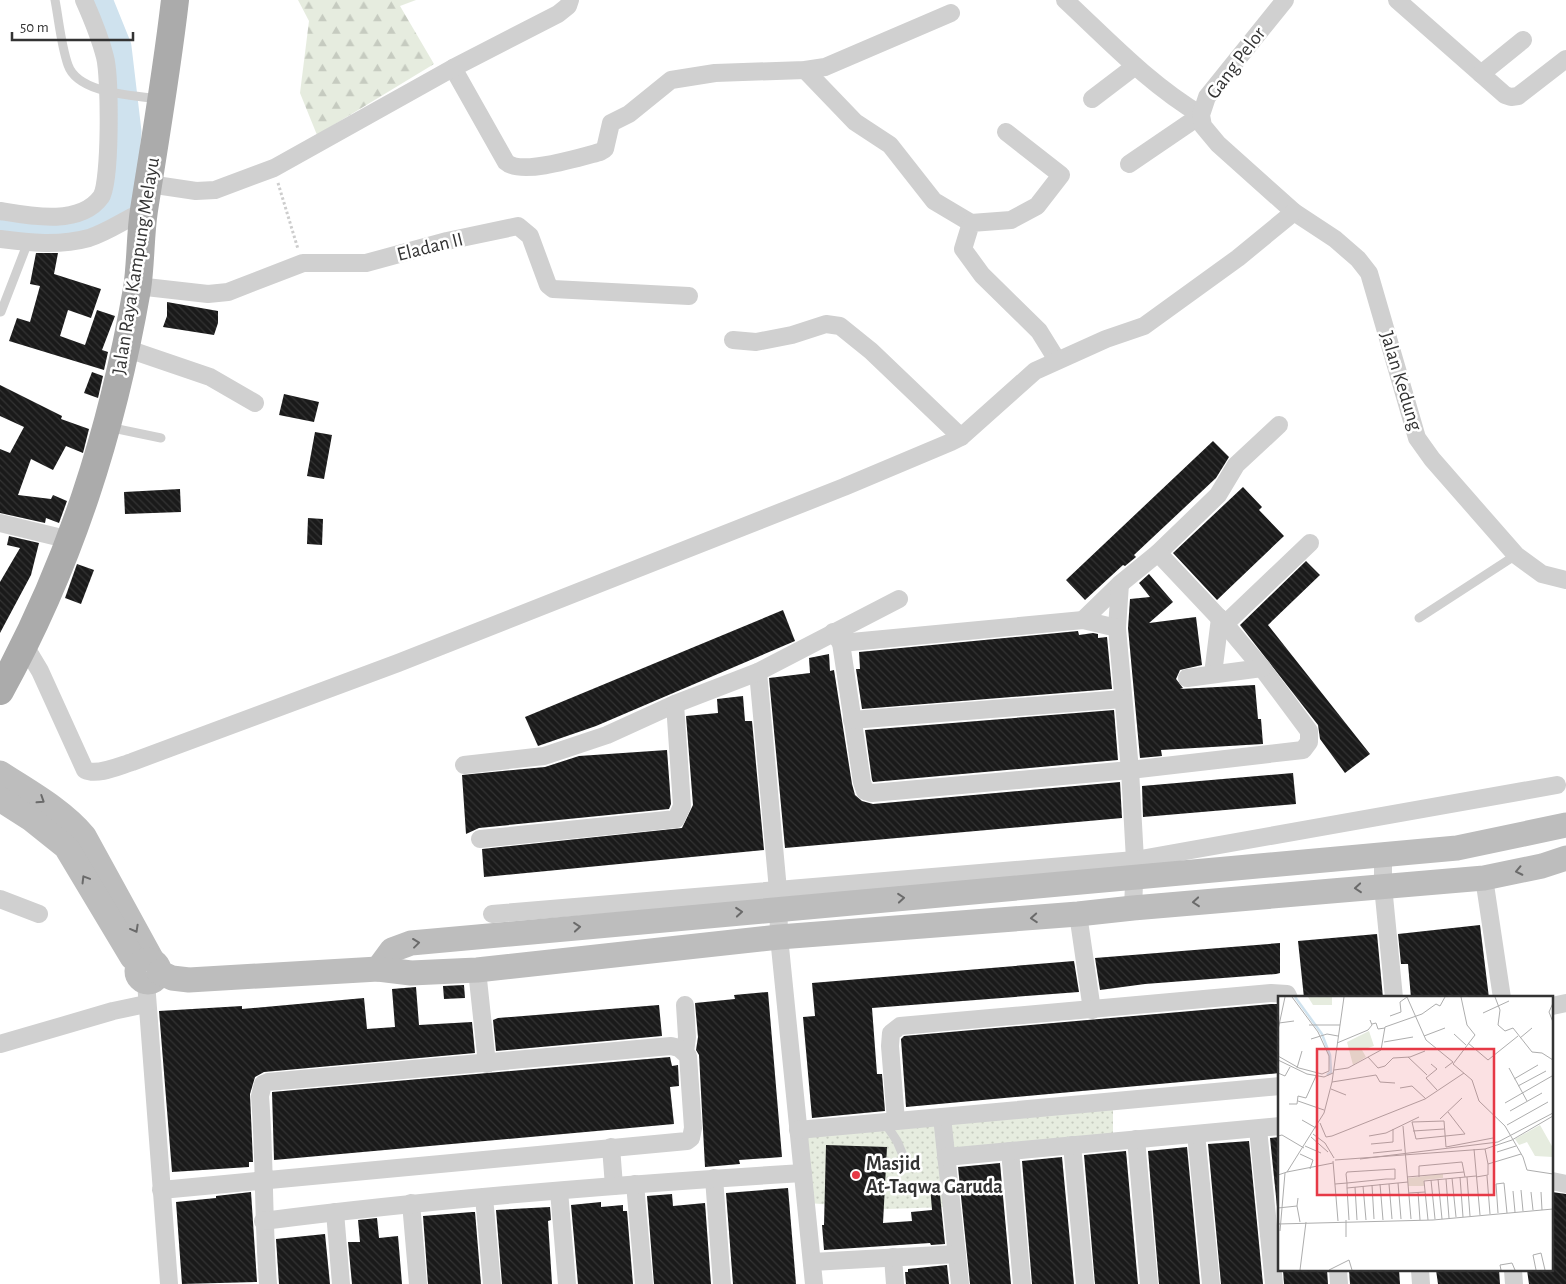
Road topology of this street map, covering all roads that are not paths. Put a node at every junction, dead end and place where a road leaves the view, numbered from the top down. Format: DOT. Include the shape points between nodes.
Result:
graph roads {
  1 [pos="55,0"];
  2 [pos="84,0"];
  3 [pos="175,0"];
  4 [pos="570,0"];
  5 [pos="1065,0"];
  6 [pos="1285,0"];
  7 [pos="1397,0"];
  8 [pos="952,13"];
  9 [pos="1523,40"];
  10 [pos="1566,60"];
  11 [pos="1134,67"];
  12 [pos="453,68"];
  13 [pos="805,70"];
  14 [pos="1481,74"];
  15 [pos="109,92"];
  16 [pos="154,98"];
  17 [pos="1092,99"];
  18 [pos="1201,115"];
  19 [pos="1006,132"];
  20 [pos="1129,164"];
  21 [pos="149,184"];
  22 [pos="0,211"];
  23 [pos="144,211"];
  24 [pos="1294,212"];
  25 [pos="971,223"];
  26 [pos="0,239"];
  27 [pos="28,242"];
  28 [pos="137,286"];
  29 [pos="689,296"];
  30 [pos="1,312"];
  31 [pos="733,340"];
  32 [pos="125,348"];
  33 [pos="1058,360"];
  34 [pos="255,403"];
  35 [pos="1279,425"];
  36 [pos="108,427"];
  37 [pos="961,437"];
  38 [pos="161,438"];
  39 [pos="0,523"];
  40 [pos="70,540"];
  41 [pos="1310,543"];
  42 [pos="1158,553"];
  43 [pos="1516,555"];
  44 [pos="1566,580"];
  45 [pos="1120,584"];
  46 [pos="899,599"];
  47 [pos="1419,618"];
  48 [pos="1083,620"];
  49 [pos="1223,621"];
  50 [pos="1117,628"];
  51 [pos="837,638"];
  52 [pos="25,646"];
  53 [pos="1262,668"];
  54 [pos="758,672"];
  55 [pos="1213,674"];
  56 [pos="1187,678"];
  57 [pos="0,692"];
  58 [pos="1122,699"];
  59 [pos="676,704"];
  60 [pos="852,720"];
  61 [pos="464,764"];
  62 [pos="1130,770"];
  63 [pos="0,773"];
  64 [pos="1557,785"];
  65 [pos="0,799"];
  66 [pos="1566,825"];
  67 [pos="480,839"];
  68 [pos="1383,854"];
  69 [pos="1566,858"];
  70 [pos="1134,869"];
  71 [pos="1484,878"];
  72 [pos="1383,886"];
  73 [pos="0,899"];
  74 [pos="778,899"];
  75 [pos="1133,908"];
  76 [pos="39,914"];
  77 [pos="492,914"];
  78 [pos="1078,914"];
  79 [pos="779,937"];
  80 [pos="378,969"];
  81 [pos="477,970"];
  82 [pos="148,977"];
  83 [pos="1288,996"];
  84 [pos="1394,996"];
  85 [pos="1502,996"];
  86 [pos="685,1005"];
  87 [pos="1092,1010"];
  88 [pos="0,1044"];
  89 [pos="685,1052"];
  90 [pos="487,1064"];
  91 [pos="1278,1086"];
  92 [pos="942,1118"];
  93 [pos="891,1122"];
  94 [pos="1278,1126"];
  95 [pos="1258,1129"];
  96 [pos="798,1130"];
  97 [pos="1196,1134"];
  98 [pos="1136,1139"];
  99 [pos="1072,1144"];
  100 [pos="611,1147"];
  101 [pos="1010,1151"];
  102 [pos="946,1157"];
  103 [pos="907,1165"];
  104 [pos="803,1173"];
  105 [pos="714,1178"];
  106 [pos="263,1180"];
  107 [pos="636,1184"];
  108 [pos="614,1186"];
  109 [pos="161,1190"];
  110 [pos="559,1191"];
  111 [pos="484,1197"];
  112 [pos="412,1203"];
  113 [pos="335,1212"];
  114 [pos="263,1221"];
  115 [pos="957,1254"];
  116 [pos="893,1257"];
  117 [pos="812,1262"];
  118 [pos="169,1284"];
  119 [pos="268,1284"];
  120 [pos="340,1284"];
  121 [pos="418,1284"];
  122 [pos="492,1284"];
  123 [pos="567,1284"];
  124 [pos="644,1284"];
  125 [pos="722,1284"];
  126 [pos="814,1284"];
  127 [pos="895,1284"];
  128 [pos="960,1284"];
  129 [pos="1022,1284"];
  130 [pos="1085,1284"];
  131 [pos="1149,1284"];
  132 [pos="1211,1284"];
  133 [pos="1274,1284"];
  1 -- 15 [label="lane" via="68,66 76,76"];
  2 -- 15 [label="street" via="105,57"];
  3 -- 16 [label="main road, Jalan Raya Kampung Melayu"];
  4 -- 12 [label="street" via="558,14"];
  5 -- 11 [label="street"];
  6 -- 18 [label="street, Gang Pelor" via="1207,97"];
  7 -- 14 [label="street"];
  8 -- 13 [label="street" via="825,68"];
  9 -- 14 [label="street"];
  10 -- 14 [label="street" via="1518,96 1511,97"];
  11 -- 17 [label="street"];
  11 -- 18 [label="street"];
  12 -- 13 [label="street" via="502,157 509,165 518,167 600,152 607,146 611,123 629,114 671,80 715,73"];
  12 -- 21 [label="street" via="274,168 215,190 196,191"];
  13 -- 25 [label="street" via="855,122 890,145 934,201"];
  15 -- 16 [label="lane"];
  15 -- 22 [label="street" via="106,181 101,197 85,209 64,216"];
  16 -- 21 [label="main road, Jalan Raya Kampung Melayu"];
  18 -- 20 [label="street"];
  18 -- 24 [label="street, Gang Pelor" via="1203,126 1218,144"];
  19 -- 25 [label="street" via="1061,175 1037,206 1020,216 1011,220"];
  21 -- 23 [label="main road, Jalan Raya Kampung Melayu"];
  23 -- 27 [label="street" via="91,237 61,242"];
  23 -- 28 [label="main road, Jalan Raya Kampung Melayu"];
  24 -- 33 [label="street" via="1238,258 1144,326"];
  24 -- 43 [label="street, Jalan Kedung" via="1335,239 1369,273 1418,438 1432,459"];
  25 -- 33 [label="street" via="963,249 982,275 1039,331"];
  26 -- 27 [label="street"];
  27 -- 30 [label="lane"];
  28 -- 29 [label="street, Eladan II" via="208,294 228,292 303,263 366,263 518,226 530,236 548,285 553,289"];
  28 -- 32 [label="main road, Jalan Raya Kampung Melayu"];
  31 -- 37 [label="street" via="756,342 826,324 840,326 871,351"];
  32 -- 34 [label="street" via="210,377"];
  32 -- 36 [label="main road, Jalan Raya Kampung Melayu"];
  33 -- 37 [label="street" via="1027,378"];
  35 -- 42 [label="street" via="1236,465 1218,495"];
  36 -- 38 [label="lane"];
  36 -- 40 [label="main road, Jalan Raya Kampung Melayu"];
  37 -- 52 [label="street" via="835,491 292,704 98,772 85,770 40,671"];
  39 -- 40 [label="street"];
  40 -- 52 [label="main road, Jalan Raya Kampung Melayu"];
  41 -- 49 [label="street"];
  42 -- 45 [label="street"];
  42 -- 49 [label="street"];
  43 -- 44 [label="street, Jalan Kedung" via="1542,574"];
  43 -- 47 [label="lane"];
  45 -- 48 [label="street"];
  45 -- 50 [label="street"];
  46 -- 51 [label="street"];
  48 -- 50 [label="street"];
  48 -- 51 [label="street"];
  49 -- 53 [label="street"];
  49 -- 55 [label="street"];
  50 -- 58 [label="street"];
  51 -- 54 [label="street"];
  51 -- 60 [label="street"];
  52 -- 57 [label="main road, Jalan Raya Kampung Melayu"];
  53 -- 55 [label="street"];
  53 -- 62 [label="street" via="1308,731 1309,742 1304,750"];
  54 -- 59 [label="street"];
  54 -- 74 [label="street"];
  55 -- 56 [label="street"];
  58 -- 60 [label="street"];
  58 -- 62 [label="street"];
  59 -- 61 [label="street" via="568,750 544,756"];
  59 -- 67 [label="street" via="682,806 676,819"];
  60 -- 62 [label="street" via="862,782 865,791 872,794"];
  62 -- 70 [label="street"];
  63 -- 82 [label="street, one-way" via="74,824 84,836"];
  64 -- 70 [label="street"];
  82 -- 65 [label="street, one-way" via="66,847"];
  66 -- 68 [label="street" via="1457,848"];
  68 -- 70 [label="street"];
  68 -- 72 [label="street"];
  69 -- 71 [label="street, one-way"];
  70 -- 74 [label="street"];
  70 -- 75 [label="street"];
  71 -- 72 [label="street"];
  71 -- 85 [label="street"];
  72 -- 75 [label="street, one-way"];
  72 -- 84 [label="street"];
  73 -- 76 [label="street"];
  74 -- 77 [label="street"];
  74 -- 79 [label="street"];
  80 -- 74 [label="street, one-way" via="392,950 412,943"];
  75 -- 78 [label="street"];
  78 -- 79 [label="street, one-way"];
  78 -- 87 [label="street"];
  79 -- 81 [label="street"];
  79 -- 96 [label="street"];
  80 -- 81 [label="street" via="412,973"];
  80 -- 82 [label="street" via="189,980"];
  81 -- 90 [label="street"];
  82 -- 88 [label="street" via="113,1011"];
  82 -- 109 [label="street"];
  83 -- 87 [label="street" via="1271,993"];
  86 -- 89 [label="street"];
  87 -- 93 [label="street" via="909,1024 895,1028 891,1033 890,1046"];
  89 -- 90 [label="street" via="671,1046"];
  89 -- 100 [label="street" via="693,1109 691,1138 680,1142"];
  90 -- 106 [label="street" via="263,1084 260,1096"];
  91 -- 92 [label="street"];
  92 -- 93 [label="street"];
  92 -- 102 [label="street"];
  93 -- 96 [label="street"];
  93 -- 103 [label="lane"];
  94 -- 95 [label="street"];
  95 -- 97 [label="street"];
  95 -- 133 [label="street"];
  96 -- 104 [label="street"];
  97 -- 98 [label="street"];
  97 -- 132 [label="street"];
  98 -- 99 [label="street"];
  98 -- 131 [label="street"];
  99 -- 101 [label="street"];
  99 -- 130 [label="street"];
  100 -- 106 [label="street"];
  100 -- 108 [label="street"];
  101 -- 102 [label="street"];
  101 -- 129 [label="street"];
  102 -- 115 [label="street"];
  104 -- 105 [label="street"];
  104 -- 117 [label="street"];
  105 -- 107 [label="street"];
  105 -- 125 [label="street"];
  106 -- 109 [label="street"];
  106 -- 114 [label="street"];
  107 -- 108 [label="street"];
  107 -- 124 [label="street"];
  108 -- 110 [label="street"];
  109 -- 118 [label="street"];
  110 -- 111 [label="street"];
  110 -- 123 [label="street"];
  111 -- 112 [label="street"];
  111 -- 122 [label="street"];
  112 -- 113 [label="street"];
  112 -- 121 [label="street"];
  113 -- 114 [label="street"];
  113 -- 120 [label="street"];
  114 -- 119 [label="street"];
  115 -- 116 [label="street"];
  115 -- 128 [label="street"];
  116 -- 117 [label="street"];
  116 -- 127 [label="street"];
  117 -- 126 [label="street"];
}
